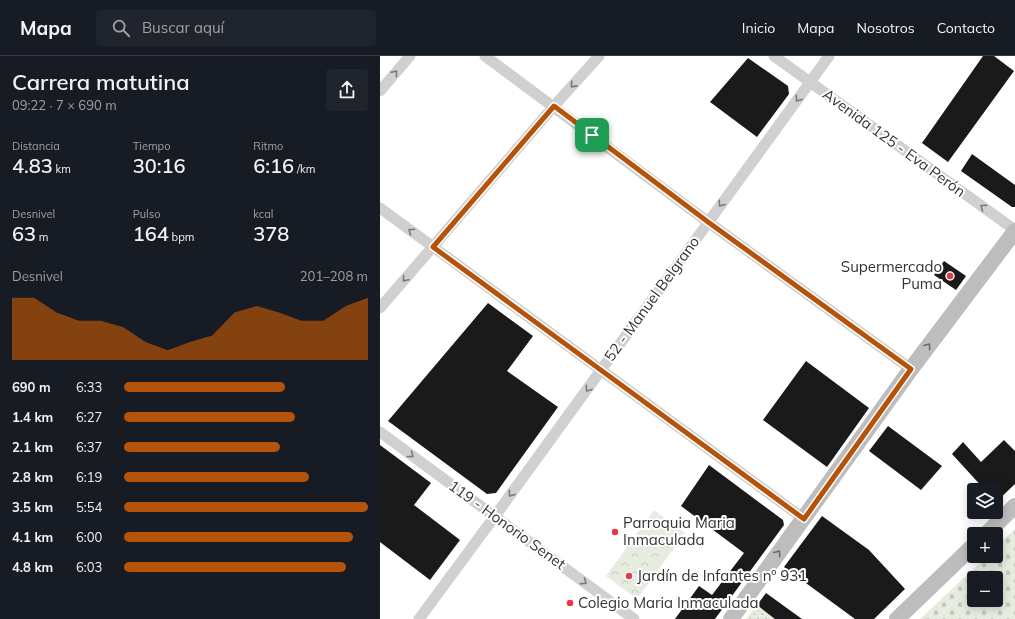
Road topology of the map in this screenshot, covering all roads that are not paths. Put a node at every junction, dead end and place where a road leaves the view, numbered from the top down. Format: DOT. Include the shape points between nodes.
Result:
graph roads {
  1 [pos="410,56"];
  2 [pos="485,56"];
  3 [pos="599,56"];
  4 [pos="774,56"];
  5 [pos="829,56"];
  6 [pos="810,82"];
  7 [pos="380,91"];
  8 [pos="554,106"];
  9 [pos="380,208"];
  10 [pos="708,222"];
  11 [pos="1015,230"];
  12 [pos="433,247"];
  13 [pos="380,308"];
  14 [pos="911,369"];
  15 [pos="601,370"];
  16 [pos="380,432"];
  17 [pos="1015,506"];
  18 [pos="495,516"];
  19 [pos="804,519"];
  20 [pos="993,527"];
  21 [pos="967,552"];
  22 [pos="419,619"];
  23 [pos="634,619"];
  24 [pos="731,619"];
  25 [pos="897,619"];
  7 -- 1 [label="street, one-way"];
  2 -- 8 [label="street"];
  3 -- 8 [label="street, one-way"];
  4 -- 6 [label="street, Avenida 125 - Eva Perón"];
  5 -- 6 [label="street, 52 - Manuel Belgrano"];
  6 -- 10 [label="street, 52 - Manuel Belgrano, one-way"];
  11 -- 6 [label="street, Avenida 125 - Eva Perón, one-way"];
  8 -- 10 [label="street"];
  8 -- 12 [label="street"];
  12 -- 9 [label="street, one-way"];
  10 -- 14 [label="street"];
  10 -- 15 [label="street, 52 - Manuel Belgrano"];
  14 -- 11 [label="street, one-way"];
  12 -- 13 [label="street, one-way"];
  12 -- 15 [label="street"];
  14 -- 19 [label="street"];
  15 -- 18 [label="street, 52 - Manuel Belgrano, one-way"];
  15 -- 19 [label="street"];
  16 -- 18 [label="street, 119 - Honorio Senet, one-way"];
  17 -- 20 [label="street"];
  18 -- 22 [label="street, 52 - Manuel Belgrano"];
  18 -- 23 [label="street, 119 - Honorio Senet, one-way"];
  24 -- 19 [label="street, one-way"];
  21 -- 25 [label="street"];
}
